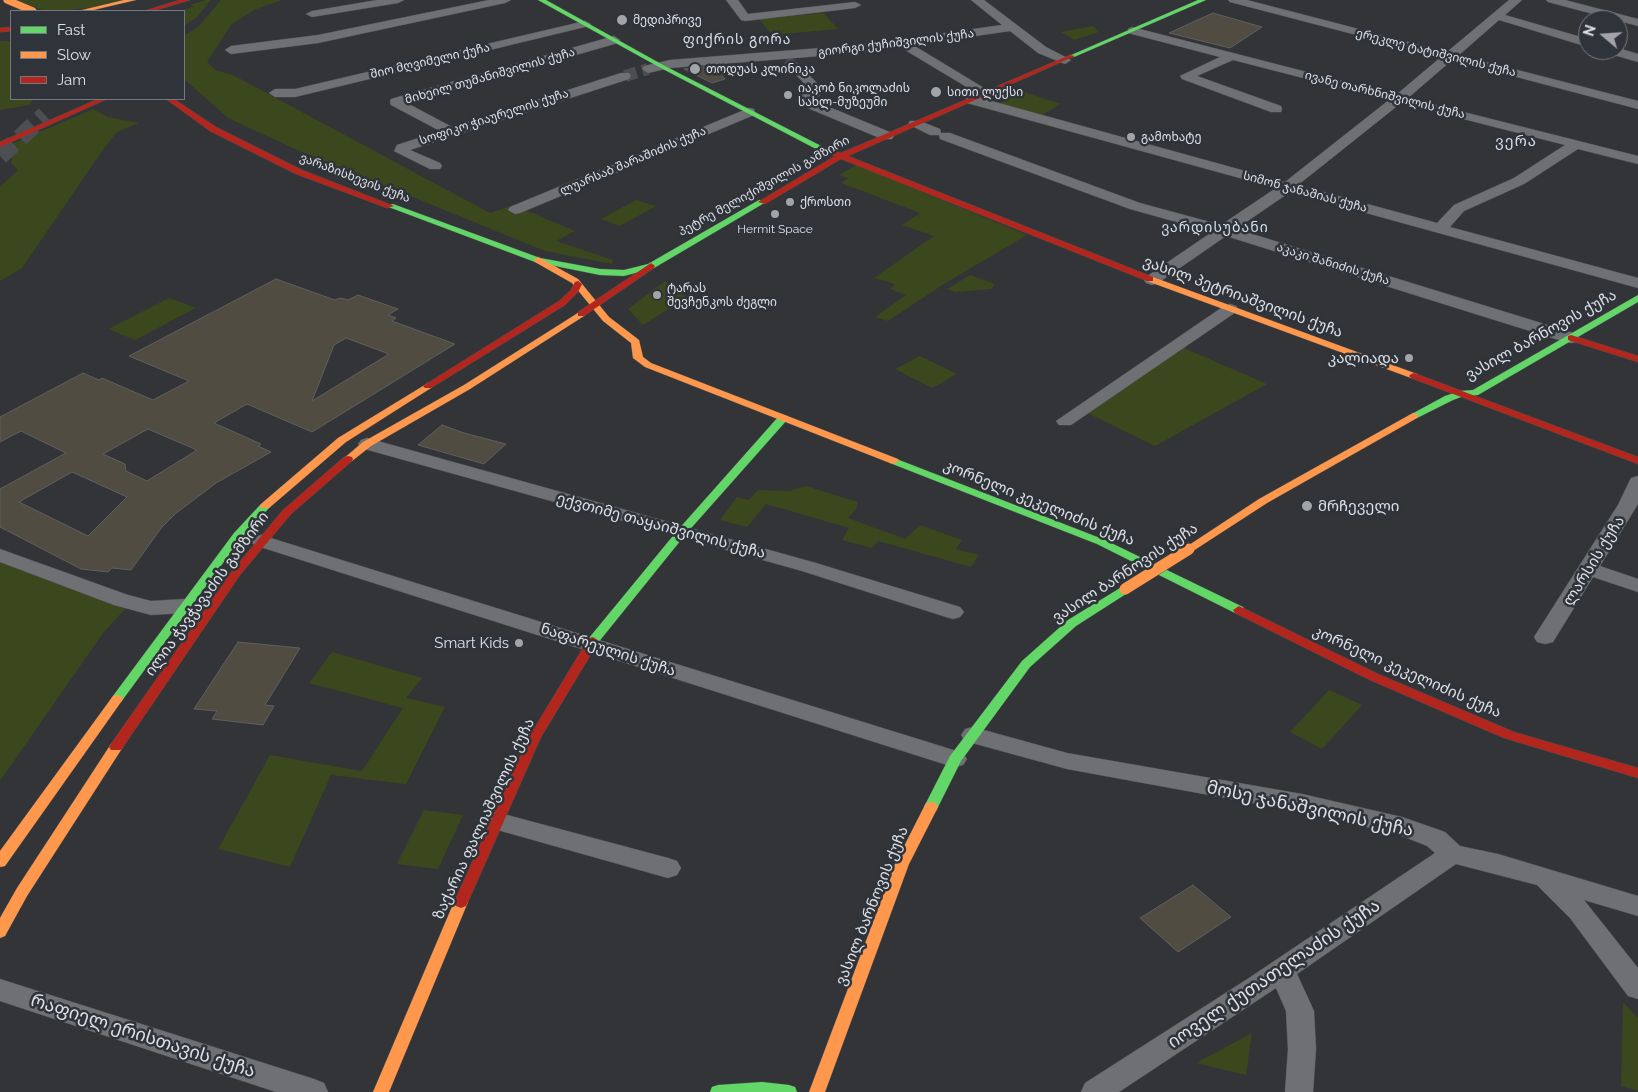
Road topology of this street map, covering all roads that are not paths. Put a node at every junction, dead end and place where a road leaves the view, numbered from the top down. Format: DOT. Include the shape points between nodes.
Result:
graph roads {
  1 [pos="8,0"];
  2 [pos="152,0"];
  3 [pos="398,0"];
  4 [pos="453,0"];
  5 [pos="505,0"];
  6 [pos="541,0"];
  7 [pos="732,0"];
  8 [pos="977,0"];
  9 [pos="1203,0"];
  10 [pos="1234,0"];
  11 [pos="1516,0"];
  12 [pos="1552,0"];
  13 [pos="182,1"];
  14 [pos="0,2"];
  15 [pos="135,3"];
  16 [pos="855,5"];
  17 [pos="466,8"];
  18 [pos="22,10"];
  19 [pos="31,10"];
  20 [pos="88,10"];
  21 [pos="101,10"];
  22 [pos="123,10"];
  23 [pos="150,10"];
  24 [pos="312,14"];
  25 [pos="1496,16"];
  26 [pos="1638,23"];
  27 [pos="585,24"];
  28 [pos="1011,28"];
  29 [pos="1132,31"];
  30 [pos="614,40"];
  31 [pos="1578,40"];
  32 [pos="902,43"];
  33 [pos="231,50"];
  34 [pos="1233,56"];
  35 [pos="1449,57"];
  36 [pos="1065,60"];
  37 [pos="661,66"];
  38 [pos="648,70"];
  39 [pos="797,70"];
  40 [pos="625,76"];
  41 [pos="275,93"];
  42 [pos="979,97"];
  43 [pos="1400,98"];
  44 [pos="101,100"];
  45 [pos="173,100"];
  46 [pos="1638,105"];
  47 [pos="1276,109"];
  48 [pos="750,112"];
  49 [pos="915,124"];
  50 [pos="451,132"];
  51 [pos="887,136"];
  52 [pos="1576,144"];
  53 [pos="0,145"];
  54 [pos="839,157"];
  55 [pos="1638,160"];
  56 [pos="435,166"];
  57 [pos="1287,186"];
  58 [pos="515,210"];
  59 [pos="1440,229"];
  60 [pos="1224,232"];
  61 [pos="538,260"];
  62 [pos="651,266"];
  63 [pos="1152,280"];
  64 [pos="1638,283"];
  65 [pos="578,284"];
  66 [pos="1638,298"];
  67 [pos="591,302"];
  68 [pos="1230,309"];
  69 [pos="606,319"];
  70 [pos="1571,338"];
  71 [pos="1638,359"];
  72 [pos="1460,394"];
  73 [pos="783,418"];
  74 [pos="1065,421"];
  75 [pos="367,444"];
  76 [pos="1638,461"];
  77 [pos="1638,482"];
  78 [pos="1633,507"];
  79 [pos="681,533"];
  80 [pos="261,541"];
  81 [pos="0,555"];
  82 [pos="1590,569"];
  83 [pos="1638,586"];
  84 [pos="184,606"];
  85 [pos="151,608"];
  86 [pos="953,612"];
  87 [pos="168,627"];
  88 [pos="1545,637"];
  89 [pos="591,645"];
  90 [pos="973,735"];
  91 [pos="955,759"];
  92 [pos="1638,772"];
  93 [pos="496,821"];
  94 [pos="1452,854"];
  95 [pos="0,862"];
  96 [pos="668,868"];
  97 [pos="1546,879"];
  98 [pos="1638,906"];
  99 [pos="0,932"];
  100 [pos="1282,970"];
  101 [pos="1638,988"];
  102 [pos="0,990"];
  103 [pos="314,1092"];
  104 [pos="381,1092"];
  105 [pos="718,1092"];
  106 [pos="789,1092"];
  107 [pos="817,1092"];
  108 [pos="1095,1092"];
  109 [pos="1299,1092"];
  1 -- 19 [label="street, bridge"];
  2 -- 15 [label="street"];
  3 -- 24 [label="street"];
  4 -- 17 [label="street"];
  5 -- 17 [label="street"];
  6 -- 27 [label="street, ვასილ პეტრიაშვილის ქუჩა"];
  7 -- 16 [label="street" via="745,18"];
  8 -- 28 [label="street"];
  9 -- 29 [label="street, პეტრე მელიქიშვილის გამზირი"];
  10 -- 35 [label="street, ერეკლე ტატიშვილის ქუჩა"];
  11 -- 25 [label="street"];
  12 -- 26 [label="street"];
  13 -- 23 [label="street"];
  14 -- 18 [label="street"];
  15 -- 20 [label="street"];
  15 -- 21 [label="street"];
  15 -- 22 [label="street"];
  17 -- 33 [label="street" via="318,39"];
  25 -- 31 [label="street"];
  25 -- 35 [label="street"];
  27 -- 30 [label="street, ვასილ პეტრიაშვილის ქუჩა"];
  27 -- 41 [label="street, შიო მღვიმელი ქუჩა" via="295,93"];
  28 -- 32 [label="street, გიორგი ქუჩიშვილის ქუჩა"];
  28 -- 36 [label="street" via="1042,50"];
  29 -- 34 [label="street, ივანე თარხნიშვილის ქუჩა"];
  29 -- 36 [label="street, პეტრე მელიქიშვილის გამზირი"];
  30 -- 37 [label="street, ვასილ პეტრიაშვილის ქუჩა"];
  30 -- 50 [label="street, მიხეილ თუმანიშვილის ქუჩა" via="396,102"];
  32 -- 37 [label="street, გიორგი ქუჩიშვილის ქუჩა" via="782,58"];
  32 -- 42 [label="street, სიმონ ჯანაშიას ქუჩა"];
  34 -- 43 [label="street, ივანე თარხნიშვილის ქუჩა"];
  34 -- 47 [label="street" via="1186,76"];
  35 -- 43 [label="street"];
  35 -- 46 [label="street, ერეკლე ტატიშვილის ქუჩა"];
  36 -- 42 [label="street, პეტრე მელიქიშვილის გამზირი"];
  37 -- 38 [label="street"];
  37 -- 48 [label="street, ვასილ პეტრიაშვილის ქუჩა"];
  39 -- 51 [label="street" via="818,90 803,101"];
  40 -- 50 [label="street, სოფიკო ჭიაურელის ქუჩა"];
  42 -- 49 [label="street, პეტრე მელიქიშვილის გამზირი"];
  42 -- 57 [label="street, სიმონ ჯანაშიას ქუჩა"];
  43 -- 52 [label="street, ივანე თარხნიშვილის ქუჩა"];
  43 -- 57 [label="street"];
  44 -- 53 [label="street"];
  45 -- 61 [label="street, ვარაზისხევის ქუჩა" via="213,129 299,172"];
  48 -- 54 [label="street, ვასილ პეტრიაშვილის ქუჩა"];
  48 -- 58 [label="street, ლუარსაბ შარაშიძის ქუჩა"];
  49 -- 51 [label="street, პეტრე მელიქიშვილის გამზირი"];
  49 -- 60 [label="street, აკაკი შანიძის ქუჩა" via="1135,206"];
  50 -- 56 [label="street, სოფიკო ჭიაურელის ქუჩა" via="402,148 401,151"];
  51 -- 54 [label="street, პეტრე მელიქიშვილის გამზირი"];
  52 -- 55 [label="street, ივანე თარხნიშვილის ქუჩა"];
  52 -- 59 [label="street" via="1518,181 1459,208"];
  54 -- 62 [label="street, პეტრე მელიქიშვილის გამზირი"];
  54 -- 63 [label="street, ვასილ პეტრიაშვილის ქუჩა"];
  57 -- 59 [label="street, სიმონ ჯანაშიას ქუჩა"];
  57 -- 60 [label="street"];
  59 -- 64 [label="street, სიმონ ჯანაშიას ქუჩა"];
  60 -- 63 [label="street"];
  60 -- 70 [label="street, აკაკი შანიძის ქუჩა"];
  61 -- 62 [label="street, ვარაზისხევის ქუჩა" via="612,273"];
  61 -- 65 [label="street, ვარაზისხევის ქუჩა"];
  62 -- 67 [label="street, პეტრე მელიქიშვილის გამზირი"];
  62 -- 69 [label="street" via="638,284 614,304"];
  63 -- 68 [label="street, ვასილ პეტრიაშვილის ქუჩა"];
  65 -- 67 [label="street, ვარაზისხევის ქუჩა"];
  65 -- 84 [label="street, ილია ჭავჭავაძის გამზირი" via="562,303 365,424 306,467 238,535"];
  66 -- 70 [label="street, ვასილ ბარნოვის ქუჩა"];
  67 -- 69 [label="street, კორნელი კეკელიძის ქუჩა"];
  67 -- 75 [label="street, ილია ჭავჭავაძის გამზირი" via="479,380"];
  68 -- 72 [label="street, ვასილ პეტრიაშვილის ქუჩა"];
  68 -- 74 [label="street"];
  69 -- 73 [label="street, კორნელი კეკელიძის ქუჩა" via="636,342 638,358 648,365"];
  70 -- 71 [label="street, აკაკი შანიძის ქუჩა"];
  70 -- 72 [label="street, ვასილ ბარნოვის ქუჩა" via="1474,393"];
  72 -- 76 [label="street, ვასილ პეტრიაშვილის ქუჩა"];
  72 -- 90 [label="street, ვასილ ბარნოვის ქუჩა, bridge" via="1390,428 1263,501 1072,623 1026,664"];
  73 -- 79 [label="street, ზაქარია ფალიაშვილის ქუჩა"];
  73 -- 92 [label="street, კორნელი კეკელიძის ქუჩა" via="1094,539 1374,677 1509,735"];
  75 -- 79 [label="street, ექვთიმე თაყაიშვილის ქუჩა"];
  75 -- 80 [label="street, ილია ჭავჭავაძის გამზირი" via="286,512"];
  77 -- 78 [label="street, ლარსის ქუჩა"];
  78 -- 82 [label="street, ლარსის ქუჩა"];
  79 -- 86 [label="street, ექვთიმე თაყაიშვილის ქუჩა" via="809,567"];
  79 -- 89 [label="street, ზაქარია ფალიაშვილის ქუჩა"];
  80 -- 89 [label="street, ნაფარეულის ქუჩა"];
  80 -- 99 [label="street, ილია ჭავჭავაძის გამზირი" via="127,729 22,892"];
  81 -- 85 [label="street"];
  82 -- 83 [label="street"];
  82 -- 88 [label="street, ლარსის ქუჩა"];
  84 -- 85 [label="street"];
  84 -- 87 [label="street, ილია ჭავჭავაძის გამზირი"];
  85 -- 87 [label="street"];
  87 -- 95 [label="street, ილია ჭავჭავაძის გამზირი"];
  89 -- 91 [label="street, ნაფარეულის ქუჩა"];
  89 -- 93 [label="street, ზაქარია ფალიაშვილის ქუჩა" via="535,737"];
  90 -- 91 [label="street, ვასილ ბარნოვის ქუჩა"];
  90 -- 94 [label="street, მოსე ჯანაშვილის ქუჩა" via="1067,761 1302,803 1402,826 1436,839"];
  91 -- 107 [label="street, ვასილ ბარნოვის ქუჩა" via="902,864"];
  93 -- 96 [label="street"];
  93 -- 104 [label="street, ზაქარია ფალიაშვილის ქუჩა"];
  94 -- 97 [label="street, მოსე ჯანაშვილის ქუჩა"];
  94 -- 100 [label="street, იოველ ქუთათელაძის ქუჩა"];
  97 -- 98 [label="street, მოსე ჯანაშვილის ქუჩა"];
  97 -- 101 [label="street" via="1579,911"];
  100 -- 108 [label="street, იოველ ქუთათელაძის ქუჩა"];
  100 -- 109 [label="street" via="1300,1012"];
  102 -- 103 [label="street, რაფიელ ერისთავის ქუჩა"];
  105 -- 106 [label="street" via="762,1089"];
}
